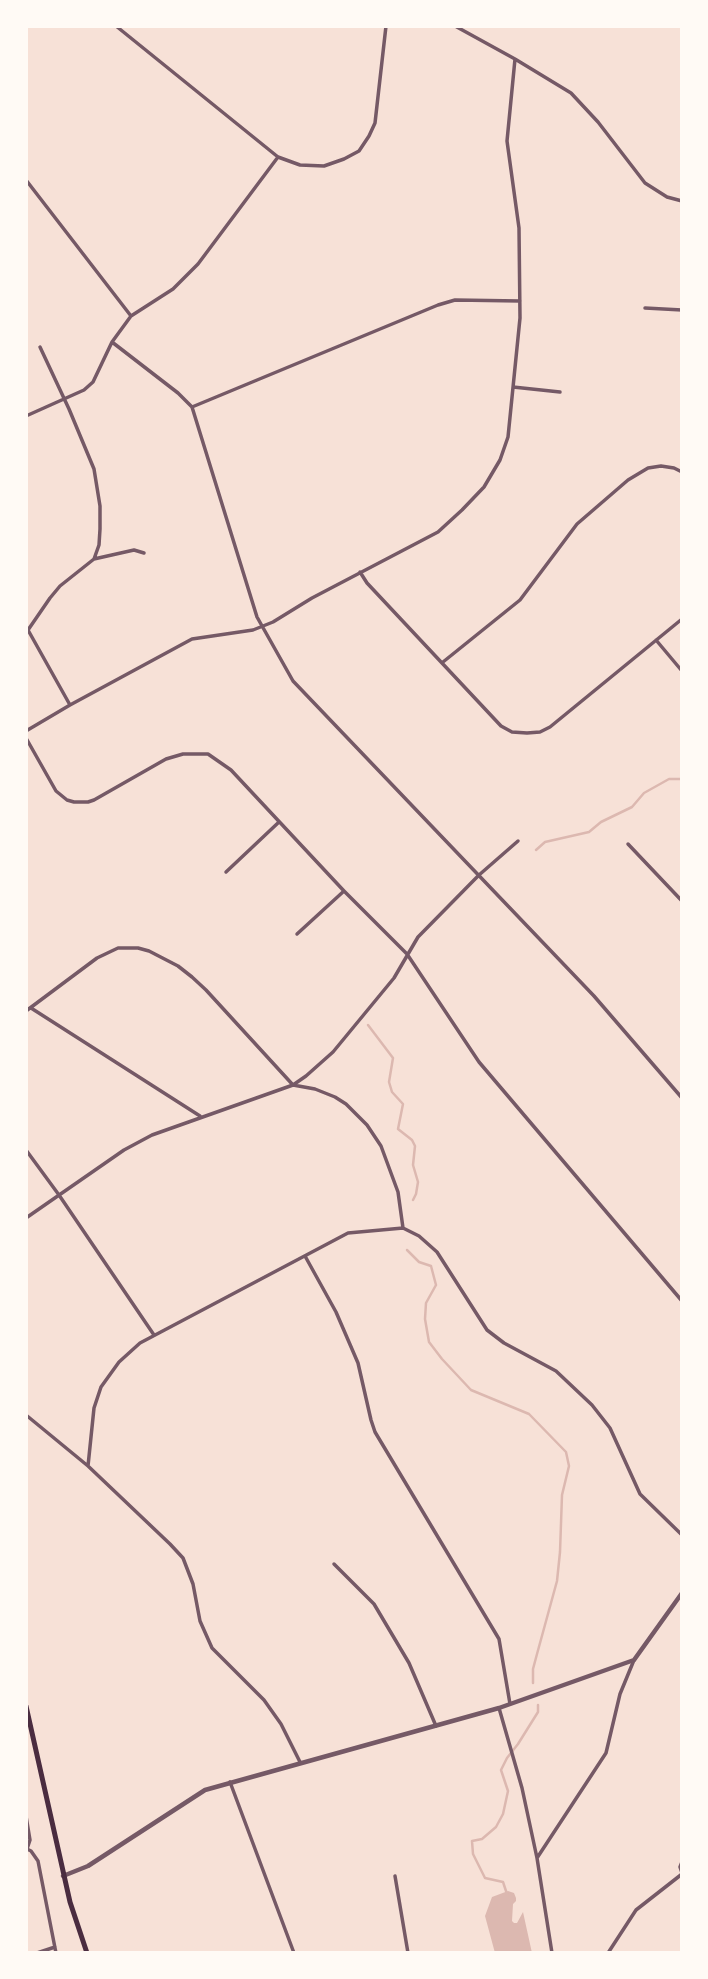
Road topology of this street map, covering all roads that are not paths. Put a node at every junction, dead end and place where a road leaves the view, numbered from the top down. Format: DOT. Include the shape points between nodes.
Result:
graph roads {
  1 [pos="116,26"];
  2 [pos="386,26"];
  3 [pos="455,26"];
  4 [pos="515,59"];
  5 [pos="278,158"];
  6 [pos="26,180"];
  7 [pos="682,201"];
  8 [pos="520,301"];
  9 [pos="645,308"];
  10 [pos="682,310"];
  11 [pos="131,316"];
  12 [pos="112,342"];
  13 [pos="40,347"];
  14 [pos="513,387"];
  15 [pos="560,392"];
  16 [pos="64,400"];
  17 [pos="191,407"];
  18 [pos="26,416"];
  19 [pos="682,472"];
  20 [pos="144,553"];
  21 [pos="93,559"];
  22 [pos="360,572"];
  23 [pos="682,619"];
  24 [pos="262,627"];
  25 [pos="27,630"];
  26 [pos="656,640"];
  27 [pos="443,663"];
  28 [pos="682,671"];
  29 [pos="70,705"];
  30 [pos="26,731"];
  31 [pos="26,737"];
  32 [pos="279,822"];
  33 [pos="518,841"];
  34 [pos="628,844"];
  35 [pos="226,872"];
  36 [pos="479,876"];
  37 [pos="344,891"];
  38 [pos="682,901"];
  39 [pos="297,934"];
  40 [pos="407,954"];
  41 [pos="28,1009"];
  42 [pos="293,1084"];
  43 [pos="682,1098"];
  44 [pos="200,1116"];
  45 [pos="26,1150"];
  46 [pos="59,1195"];
  47 [pos="26,1218"];
  48 [pos="403,1228"];
  49 [pos="304,1256"];
  50 [pos="682,1301"];
  51 [pos="154,1335"];
  52 [pos="26,1415"];
  53 [pos="88,1466"];
  54 [pos="682,1535"];
  55 [pos="334,1564"];
  56 [pos="682,1592"];
  57 [pos="634,1660"];
  58 [pos="510,1704"];
  59 [pos="26,1706"];
  60 [pos="499,1708"];
  61 [pos="436,1726"];
  62 [pos="300,1762"];
  63 [pos="230,1782"];
  64 [pos="26,1816"];
  65 [pos="27,1849"];
  66 [pos="537,1858"];
  67 [pos="682,1862"];
  68 [pos="682,1874"];
  69 [pos="63,1876"];
  70 [pos="395,1876"];
  71 [pos="55,1947"];
  72 [pos="37,1953"];
  73 [pos="56,1953"];
  74 [pos="87,1953"];
  75 [pos="294,1953"];
  76 [pos="408,1953"];
  77 [pos="552,1953"];
  78 [pos="608,1953"];
  1 -- 5 [label="street"];
  2 -- 5 [label="street" via="375,123 359,151 324,166"];
  3 -- 4 [label="street"];
  4 -- 7 [label="street" via="578,99 645,183"];
  4 -- 8 [label="street" via="507,141 519,228"];
  5 -- 11 [label="street" via="198,264 173,289"];
  6 -- 11 [label="street"];
  8 -- 14 [label="street"];
  8 -- 17 [label="street" via="455,300 438,305"];
  9 -- 10 [label="street"];
  11 -- 12 [label="street"];
  12 -- 16 [label="street" via="93,382"];
  12 -- 17 [label="street"];
  13 -- 16 [label="street"];
  14 -- 15 [label="street"];
  14 -- 22 [label="street" via="505,449 477,495 438,532"];
  16 -- 18 [label="street"];
  16 -- 21 [label="street" via="94,469 100,529"];
  17 -- 24 [label="street"];
  19 -- 27 [label="street" via="661,466 628,480 577,524 520,600"];
  20 -- 21 [label="street"];
  21 -- 25 [label="street" via="60,586"];
  22 -- 24 [label="street"];
  22 -- 27 [label="street"];
  23 -- 26 [label="street"];
  24 -- 29 [label="street" via="192,639"];
  24 -- 36 [label="street" via="302,692"];
  25 -- 29 [label="street"];
  26 -- 27 [label="street" via="540,732 512,732 501,726"];
  26 -- 28 [label="street"];
  29 -- 30 [label="street"];
  31 -- 32 [label="street" via="56,791 67,800 88,802 173,756 202,753 232,770"];
  32 -- 35 [label="street"];
  32 -- 37 [label="street"];
  33 -- 36 [label="street"];
  34 -- 38 [label="street"];
  36 -- 40 [label="street"];
  36 -- 43 [label="street" via="594,996"];
  37 -- 39 [label="street"];
  37 -- 40 [label="street"];
  40 -- 42 [label="street" via="394,978 333,1052"];
  40 -- 50 [label="street" via="479,1062"];
  41 -- 42 [label="street" via="104,953 127,947 149,951 178,966 206,990"];
  41 -- 44 [label="street"];
  42 -- 44 [label="street"];
  42 -- 48 [label="street" via="335,1097 367,1125 381,1146 398,1192"];
  44 -- 46 [label="street" via="124,1150"];
  45 -- 46 [label="street"];
  46 -- 47 [label="street"];
  46 -- 51 [label="street"];
  48 -- 49 [label="street" via="348,1234"];
  48 -- 54 [label="street" via="437,1252 486,1330 556,1371 592,1405 610,1428 640,1494"];
  49 -- 51 [label="street"];
  49 -- 58 [label="street" via="358,1363 375,1432 499,1639"];
  51 -- 53 [label="street" via="119,1362 101,1387 93,1408"];
  52 -- 53 [label="street"];
  53 -- 62 [label="street" via="183,1558 212,1648 264,1700"];
  55 -- 61 [label="street" via="374,1604 409,1664"];
  56 -- 57 [label="street"];
  57 -- 58 [label="street"];
  57 -- 66 [label="street" via="620,1694 606,1753"];
  58 -- 60 [label="street"];
  59 -- 69 [label="main road"];
  60 -- 61 [label="street"];
  60 -- 66 [label="street"];
  61 -- 62 [label="street"];
  62 -- 63 [label="street"];
  63 -- 69 [label="street" via="197,1794 94,1862"];
  63 -- 75 [label="street"];
  64 -- 65 [label="street"];
  65 -- 71 [label="street" via="38,1861"];
  66 -- 77 [label="street"];
  67 -- 68 [label="street"];
  68 -- 78 [label="street" via="636,1910"];
  69 -- 74 [label="main road"];
  70 -- 76 [label="street"];
  71 -- 72 [label="street"];
  71 -- 73 [label="street"];
}
